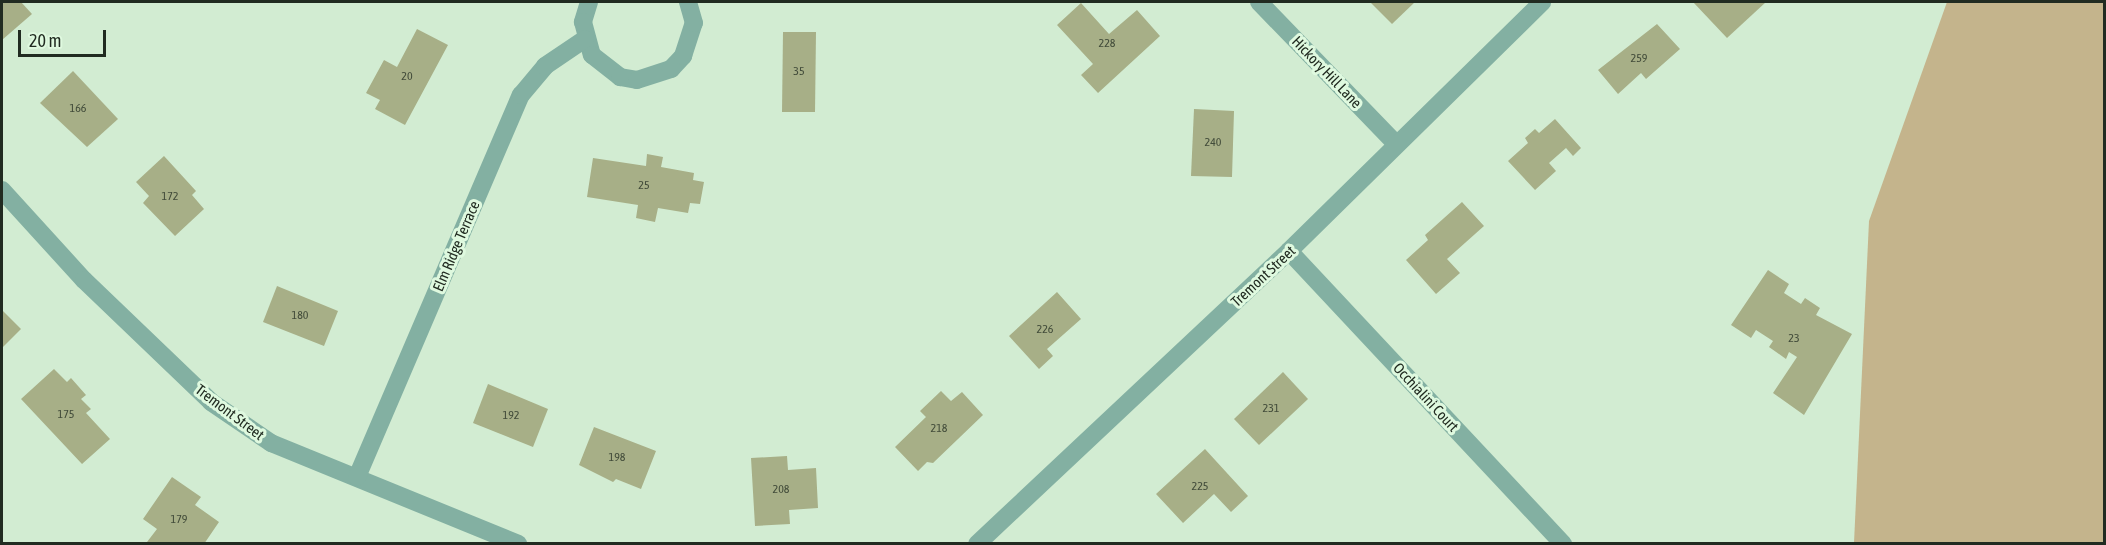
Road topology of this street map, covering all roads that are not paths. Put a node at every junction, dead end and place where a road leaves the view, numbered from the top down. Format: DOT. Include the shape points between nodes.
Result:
graph roads {
  1 [pos="589,2"];
  2 [pos="688,2"];
  3 [pos="1259,2"];
  4 [pos="1542,2"];
  5 [pos="585,39"];
  6 [pos="1395,142"];
  7 [pos="2,190"];
  8 [pos="1289,251"];
  9 [pos="357,477"];
  10 [pos="518,543"];
  11 [pos="977,543"];
  12 [pos="1563,543"];
  1 -- 5 [label="street" via="583,22"];
  2 -- 5 [label="street" via="694,23 691,41 671,69 655,77 620,77 592,55"];
  3 -- 6 [label="street, Hickory Hill Lane"];
  4 -- 6 [label="street, Tremont Street"];
  5 -- 9 [label="street, Elm Ridge Terrace" via="545,66 521,95"];
  6 -- 8 [label="street, Tremont Street"];
  7 -- 9 [label="street, Tremont Street" via="84,280 211,402 271,443"];
  8 -- 11 [label="street, Tremont Street"];
  8 -- 12 [label="street, Occhialini Court"];
  9 -- 10 [label="street, Tremont Street"];
}
